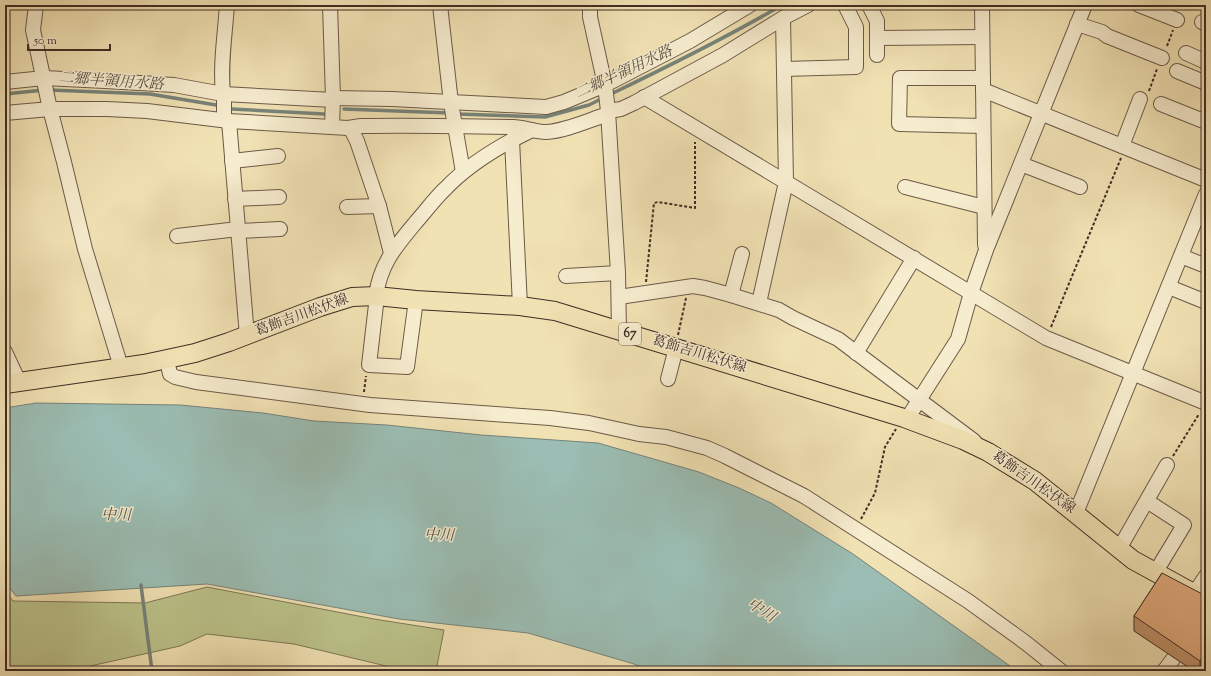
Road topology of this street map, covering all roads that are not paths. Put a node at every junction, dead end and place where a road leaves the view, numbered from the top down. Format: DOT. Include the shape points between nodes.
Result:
graph roads {
  1 [pos="36,5"];
  2 [pos="228,5"];
  3 [pos="330,5"];
  4 [pos="440,5"];
  5 [pos="590,5"];
  6 [pos="750,5"];
  7 [pos="808,5"];
  8 [pos="846,5"];
  9 [pos="869,5"];
  10 [pos="982,5"];
  11 [pos="1140,5"];
  12 [pos="1082,6"];
  13 [pos="783,18"];
  14 [pos="1177,20"];
  15 [pos="1078,24"];
  16 [pos="982,37"];
  17 [pos="877,38"];
  18 [pos="1186,53"];
  19 [pos="877,55"];
  20 [pos="1162,58"];
  21 [pos="1206,62"];
  22 [pos="784,69"];
  23 [pos="1177,71"];
  24 [pos="44,78"];
  25 [pos="5,82"];
  26 [pos="1206,83"];
  27 [pos="983,84"];
  28 [pos="605,85"];
  29 [pos="223,94"];
  30 [pos="1144,96"];
  31 [pos="644,97"];
  32 [pos="333,99"];
  33 [pos="451,103"];
  34 [pos="1161,104"];
  35 [pos="50,109"];
  36 [pos="5,113"];
  37 [pos="608,113"];
  38 [pos="1041,113"];
  39 [pos="227,121"];
  40 [pos="1206,122"];
  41 [pos="454,125"];
  42 [pos="983,126"];
  43 [pos="332,127"];
  44 [pos="348,128"];
  45 [pos="532,130"];
  46 [pos="512,140"];
  47 [pos="1124,147"];
  48 [pos="278,156"];
  49 [pos="232,160"];
  50 [pos="1021,164"];
  51 [pos="462,172"];
  52 [pos="1206,180"];
  53 [pos="786,182"];
  54 [pos="905,187"];
  55 [pos="1080,187"];
  56 [pos="1206,194"];
  57 [pos="279,197"];
  58 [pos="235,199"];
  59 [pos="379,206"];
  60 [pos="347,207"];
  61 [pos="984,207"];
  62 [pos="1200,226"];
  63 [pos="280,229"];
  64 [pos="238,230"];
  65 [pos="177,236"];
  66 [pos="986,250"];
  67 [pos="391,253"];
  68 [pos="742,254"];
  69 [pos="1181,256"];
  70 [pos="914,258"];
  71 [pos="1206,266"];
  72 [pos="618,273"];
  73 [pos="566,276"];
  74 [pos="1169,287"];
  75 [pos="971,292"];
  76 [pos="731,295"];
  77 [pos="377,296"];
  78 [pos="619,297"];
  79 [pos="416,300"];
  80 [pos="1206,302"];
  81 [pos="759,303"];
  82 [pos="520,306"];
  83 [pos="619,331"];
  84 [pos="247,336"];
  85 [pos="675,348"];
  86 [pos="5,352"];
  87 [pos="856,353"];
  88 [pos="167,360"];
  89 [pos="121,367"];
  90 [pos="1133,373"];
  91 [pos="668,379"];
  92 [pos="12,383"];
  93 [pos="919,399"];
  94 [pos="1206,403"];
  95 [pos="905,419"];
  96 [pos="988,452"];
  97 [pos="1167,466"];
  98 [pos="1146,501"];
  99 [pos="1076,513"];
  100 [pos="1119,549"];
  101 [pos="1155,573"];
  102 [pos="1206,576"];
  103 [pos="1200,597"];
  104 [pos="1173,659"];
  105 [pos="1061,671"];
  106 [pos="1164,671"];
  1 -- 24 [label="street" via="33,30"];
  2 -- 29 [label="street" via="222,49"];
  3 -- 32 [label="street"];
  4 -- 33 [label="street"];
  5 -- 28 [label="street" via="593,36"];
  6 -- 28 [label="street" via="690,41"];
  7 -- 13 [label="street"];
  8 -- 22 [label="street" via="856,27 856,67"];
  9 -- 17 [label="street" via="877,21"];
  10 -- 16 [label="street"];
  11 -- 14 [label="street"];
  12 -- 15 [label="street"];
  13 -- 22 [label="street"];
  13 -- 31 [label="street" via="723,55"];
  15 -- 20 [label="street"];
  15 -- 38 [label="street"];
  16 -- 17 [label="street"];
  16 -- 27 [label="street"];
  17 -- 19 [label="street"];
  18 -- 21 [label="street"];
  22 -- 53 [label="street"];
  23 -- 26 [label="street"];
  24 -- 25 [label="street"];
  24 -- 29 [label="street" via="174,85"];
  24 -- 35 [label="street"];
  27 -- 38 [label="street"];
  27 -- 42 [label="street"];
  27 -- 42 [label="street" via="900,78 899,124"];
  28 -- 33 [label="street" via="546,107"];
  28 -- 37 [label="street"];
  29 -- 32 [label="street"];
  29 -- 39 [label="street"];
  30 -- 47 [label="street"];
  31 -- 37 [label="street"];
  31 -- 53 [label="street"];
  32 -- 33 [label="street"];
  32 -- 43 [label="street"];
  33 -- 41 [label="street"];
  34 -- 40 [label="street"];
  35 -- 36 [label="street"];
  35 -- 39 [label="street" via="148,111"];
  35 -- 89 [label="street" via="85,249"];
  37 -- 45 [label="street" via="557,130"];
  37 -- 72 [label="street"];
  38 -- 47 [label="street"];
  38 -- 50 [label="street"];
  39 -- 43 [label="street"];
  39 -- 49 [label="street"];
  41 -- 44 [label="street"];
  41 -- 45 [label="street" via="519,127"];
  41 -- 51 [label="street"];
  42 -- 61 [label="street"];
  43 -- 44 [label="street"];
  44 -- 59 [label="street" via="357,140"];
  45 -- 46 [label="street"];
  46 -- 51 [label="street"];
  46 -- 82 [label="street"];
  47 -- 52 [label="street"];
  48 -- 49 [label="street"];
  49 -- 58 [label="street"];
  50 -- 55 [label="street"];
  50 -- 66 [label="street"];
  51 -- 67 [label="street"];
  53 -- 70 [label="street"];
  53 -- 81 [label="street"];
  54 -- 61 [label="street"];
  56 -- 62 [label="street"];
  57 -- 58 [label="street"];
  58 -- 64 [label="street"];
  59 -- 60 [label="street"];
  59 -- 67 [label="street"];
  61 -- 66 [label="street"];
  62 -- 69 [label="street"];
  63 -- 64 [label="street"];
  64 -- 65 [label="street"];
  64 -- 84 [label="street"];
  66 -- 75 [label="street"];
  67 -- 77 [label="street" via="379,280"];
  68 -- 76 [label="street"];
  69 -- 71 [label="street"];
  69 -- 74 [label="street"];
  70 -- 75 [label="street"];
  70 -- 87 [label="street"];
  72 -- 73 [label="street"];
  72 -- 78 [label="street"];
  74 -- 80 [label="street"];
  74 -- 90 [label="street"];
  75 -- 90 [label="street" via="1046,338"];
  75 -- 93 [label="street" via="958,339"];
  76 -- 78 [label="street" via="689,286"];
  76 -- 81 [label="street"];
  77 -- 79 [label="main road, 葛飾吉川松伏線 / 67"];
  77 -- 79 [label="street" via="369,365 407,367"];
  77 -- 84 [label="main road, 葛飾吉川松伏線 / 67" via="339,300"];
  78 -- 83 [label="street"];
  79 -- 82 [label="main road, 葛飾吉川松伏線 / 67"];
  81 -- 87 [label="street" via="838,339"];
  82 -- 83 [label="main road, 葛飾吉川松伏線 / 67" via="555,311"];
  83 -- 85 [label="main road, 葛飾吉川松伏線 / 67"];
  84 -- 88 [label="main road, 葛飾吉川松伏線 / 67"];
  85 -- 91 [label="street"];
  85 -- 95 [label="main road, 葛飾吉川松伏線 / 67"];
  86 -- 92 [label="street"];
  87 -- 93 [label="street"];
  88 -- 89 [label="main road, 葛飾吉川松伏線 / 67"];
  88 -- 105 [label="street" via="170,374 196,382 362,404 550,418 689,443 725,456 804,496 968,602"];
  89 -- 92 [label="main road, 葛飾吉川松伏線 / 67"];
  90 -- 94 [label="street"];
  90 -- 99 [label="street"];
  93 -- 95 [label="street"];
  93 -- 96 [label="street"];
  95 -- 96 [label="main road, 葛飾吉川松伏線 / 67"];
  96 -- 99 [label="main road, 葛飾吉川松伏線 / 67" via="1035,481"];
  97 -- 98 [label="street"];
  98 -- 100 [label="street"];
  98 -- 101 [label="street" via="1184,525"];
  99 -- 100 [label="main road, 葛飾吉川松伏線 / 67"];
  100 -- 101 [label="main road, 葛飾吉川松伏線 / 67"];
  101 -- 103 [label="main road, 葛飾吉川松伏線 / 67"];
  102 -- 103 [label="street"];
  104 -- 106 [label="street"];
}
